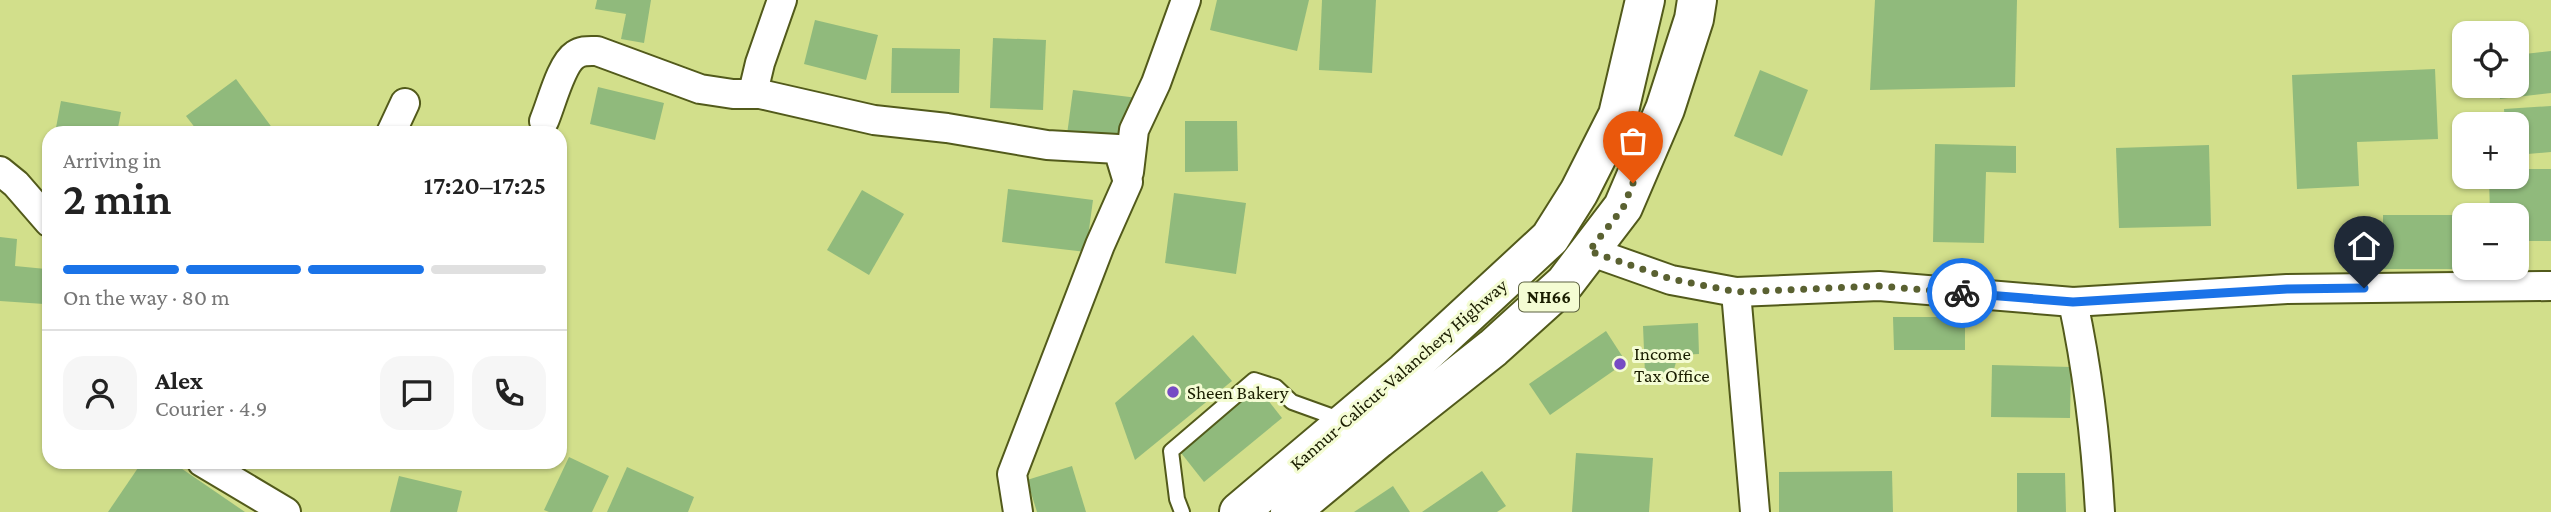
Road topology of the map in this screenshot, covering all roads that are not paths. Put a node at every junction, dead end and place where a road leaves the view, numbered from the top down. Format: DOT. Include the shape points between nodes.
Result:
graph roads {
  1 [pos="782,0"];
  2 [pos="1186,0"];
  3 [pos="1645,0"];
  4 [pos="1697,0"];
  5 [pos="760,94"];
  6 [pos="405,103"];
  7 [pos="544,121"];
  8 [pos="394,126"];
  9 [pos="0,171"];
  10 [pos="1128,181"];
  11 [pos="42,214"];
  12 [pos="1589,251"];
  13 [pos="2551,285"];
  14 [pos="1737,292"];
  15 [pos="2073,302"];
  16 [pos="1346,421"];
  17 [pos="221,469"];
  18 [pos="286,512"];
  19 [pos="1018,512"];
  20 [pos="1182,512"];
  21 [pos="1239,512"];
  22 [pos="1290,512"];
  23 [pos="1755,512"];
  24 [pos="2099,512"];
  1 -- 5 [label="street" via="755,84"];
  2 -- 10 [label="street" via="1134,130"];
  3 -- 16 [label="highway, Kannur-Calicut-Valanchery Highway / NH66" via="1618,114 1550,239"];
  4 -- 12 [label="highway, Kannur-Calicut-Valanchery Highway / NH66" via="1660,122 1623,208"];
  5 -- 7 [label="street" via="699,89 597,51 585,51 567,62"];
  5 -- 10 [label="street" via="874,120 1046,145 1118,149"];
  6 -- 8 [label="street"];
  9 -- 11 [label="street"];
  10 -- 19 [label="street" via="1012,474"];
  12 -- 14 [label="street" via="1671,279"];
  12 -- 22 [label="highway, Kannur-Calicut-Valanchery Highway / NH66" via="1565,283 1493,348"];
  13 -- 15 [label="street" via="2287,289"];
  14 -- 15 [label="street" via="1879,286"];
  14 -- 23 [label="street"];
  15 -- 24 [label="street" via="2096,440"];
  16 -- 20 [label="lane" via="1292,402 1276,387 1254,380 1171,451"];
  16 -- 21 [label="highway, Kannur-Calicut-Valanchery Highway / NH66"];
  17 -- 18 [label="street"];
}
